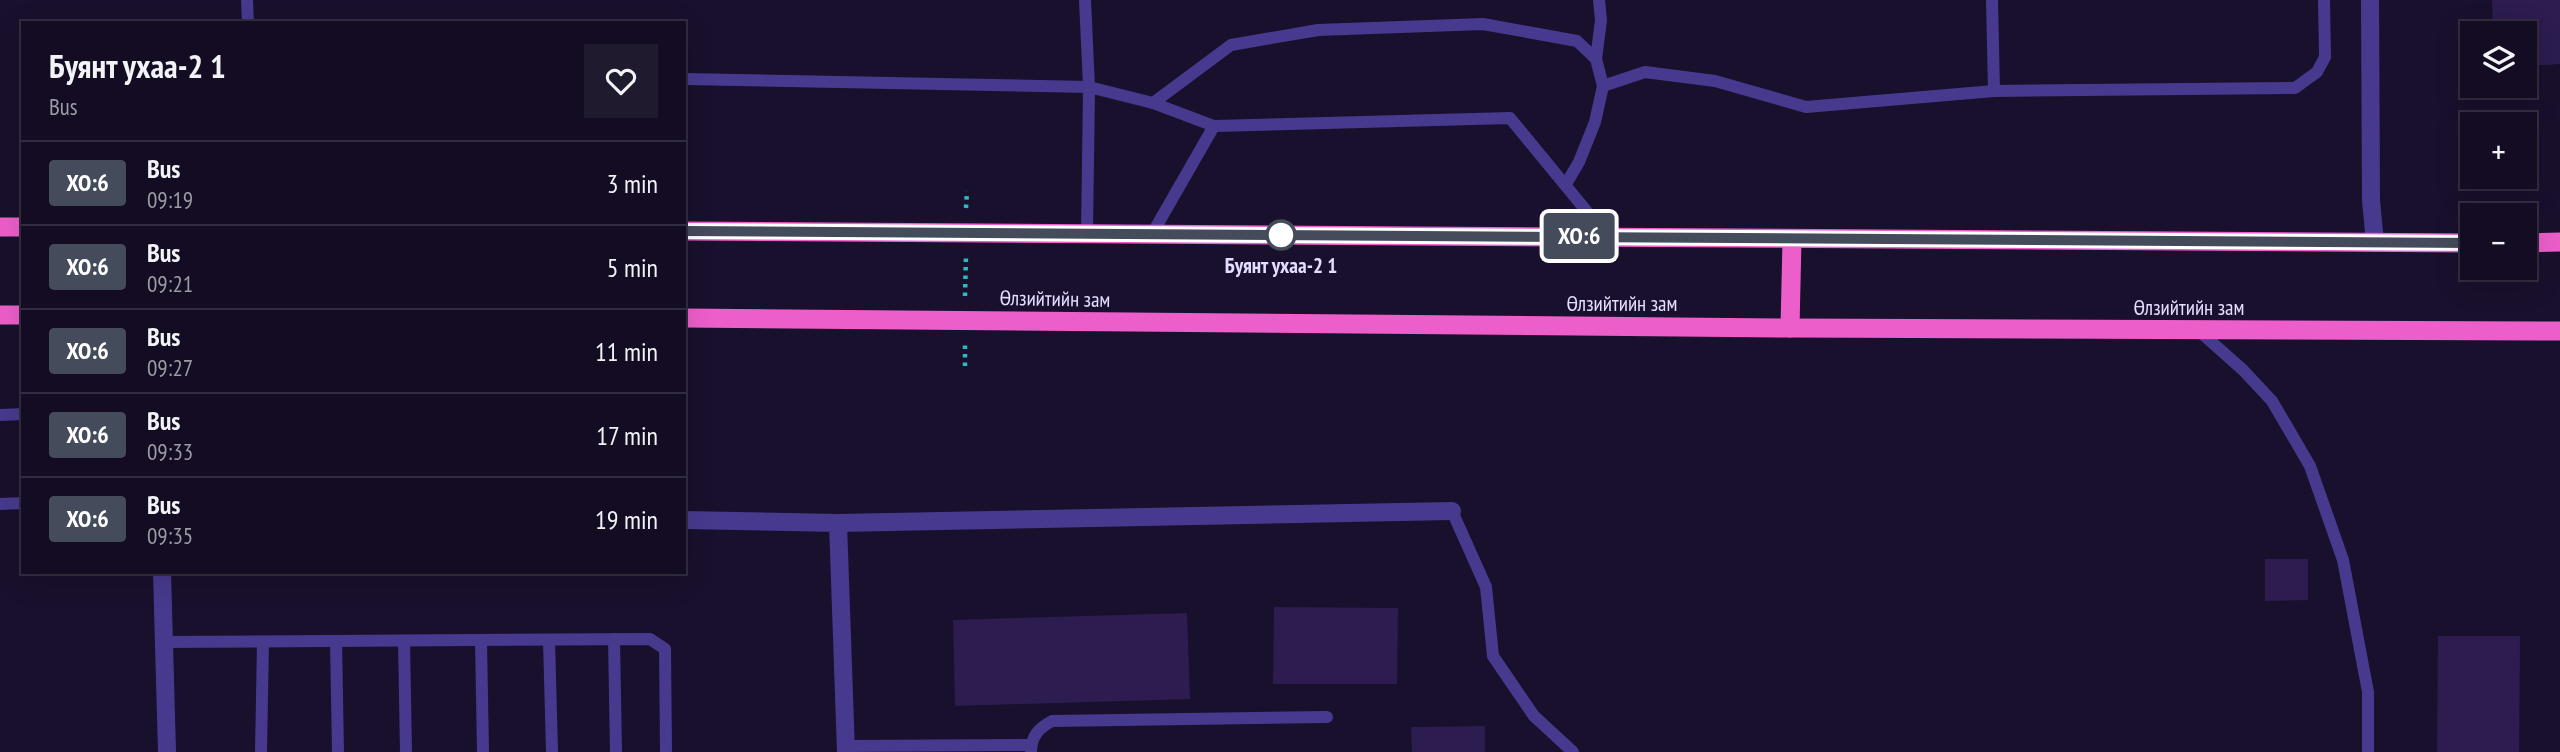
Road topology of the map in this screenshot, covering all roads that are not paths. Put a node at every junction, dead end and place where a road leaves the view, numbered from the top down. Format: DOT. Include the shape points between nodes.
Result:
graph roads {
  1 [pos="247,0"];
  2 [pos="1085,0"];
  3 [pos="1599,0"];
  4 [pos="1992,0"];
  5 [pos="2324,0"];
  6 [pos="2371,0"];
  7 [pos="248,21"];
  8 [pos="1596,59"];
  9 [pos="686,79"];
  10 [pos="1603,86"];
  11 [pos="1089,87"];
  12 [pos="1994,91"];
  13 [pos="1153,103"];
  14 [pos="1214,126"];
  15 [pos="1566,184"];
  16 [pos="0,227"];
  17 [pos="21,227"];
  18 [pos="686,231"];
  19 [pos="1087,234"];
  20 [pos="1152,234"];
  21 [pos="1607,236"];
  22 [pos="1792,240"];
  23 [pos="2375,243"];
  24 [pos="2460,243"];
  25 [pos="2537,243"];
  26 [pos="2560,243"];
  27 [pos="21,315"];
  28 [pos="0,316"];
  29 [pos="686,318"];
  30 [pos="1790,328"];
  31 [pos="2198,330"];
  32 [pos="2560,331"];
  33 [pos="21,414"];
  34 [pos="0,415"];
  35 [pos="21,503"];
  36 [pos="0,504"];
  37 [pos="1452,511"];
  38 [pos="686,520"];
  39 [pos="838,523"];
  40 [pos="162,574"];
  41 [pos="614,639"];
  42 [pos="481,640"];
  43 [pos="549,640"];
  44 [pos="336,641"];
  45 [pos="404,641"];
  46 [pos="163,642"];
  47 [pos="263,642"];
  48 [pos="1327,717"];
  49 [pos="1031,748"];
  50 [pos="846,749"];
  51 [pos="167,752"];
  52 [pos="261,752"];
  53 [pos="338,752"];
  54 [pos="406,752"];
  55 [pos="483,752"];
  56 [pos="552,752"];
  57 [pos="616,752"];
  58 [pos="666,752"];
  59 [pos="1573,752"];
  60 [pos="2368,752"];
  1 -- 7 [label="lane"];
  2 -- 11 [label="lane"];
  3 -- 8 [label="lane"];
  4 -- 12 [label="lane"];
  5 -- 12 [label="lane" via="2325,57 2318,72 2295,88"];
  6 -- 23 [label="street"];
  8 -- 10 [label="lane"];
  8 -- 13 [label="lane" via="1577,41 1483,24 1318,30 1231,45"];
  9 -- 11 [label="lane"];
  10 -- 12 [label="lane" via="1644,72 1715,80 1806,107"];
  10 -- 15 [label="lane" via="1595,122"];
  11 -- 13 [label="lane"];
  11 -- 19 [label="lane"];
  13 -- 14 [label="lane"];
  14 -- 15 [label="lane" via="1510,118"];
  14 -- 20 [label="lane"];
  15 -- 21 [label="lane"];
  16 -- 17 [label="highway"];
  18 -- 19 [label="highway"];
  19 -- 20 [label="highway"];
  20 -- 21 [label="highway"];
  21 -- 22 [label="highway"];
  22 -- 23 [label="highway"];
  22 -- 30 [label="highway"];
  23 -- 24 [label="highway"];
  25 -- 26 [label="highway"];
  27 -- 28 [label="highway"];
  29 -- 30 [label="highway, Өлзийтийн зам"];
  30 -- 31 [label="highway, Өлзийтийн зам"];
  31 -- 32 [label="highway, Өлзийтийн зам"];
  31 -- 60 [label="lane" via="2272,401 2310,466 2343,560 2368,692"];
  33 -- 34 [label="lane"];
  35 -- 36 [label="lane"];
  37 -- 39 [label="street"];
  37 -- 59 [label="lane" via="1486,587 1493,656 1534,716"];
  38 -- 39 [label="street"];
  39 -- 50 [label="street"];
  40 -- 46 [label="street"];
  41 -- 43 [label="lane"];
  41 -- 57 [label="lane"];
  41 -- 58 [label="lane" via="650,639 665,649"];
  42 -- 43 [label="lane"];
  42 -- 45 [label="lane"];
  42 -- 55 [label="lane"];
  43 -- 56 [label="lane"];
  44 -- 45 [label="lane"];
  44 -- 47 [label="lane"];
  44 -- 53 [label="lane"];
  45 -- 54 [label="lane"];
  46 -- 47 [label="lane"];
  46 -- 51 [label="street"];
  47 -- 52 [label="lane"];
  48 -- 49 [label="lane" via="1052,721 1039,728"];
  49 -- 50 [label="lane"];
}
